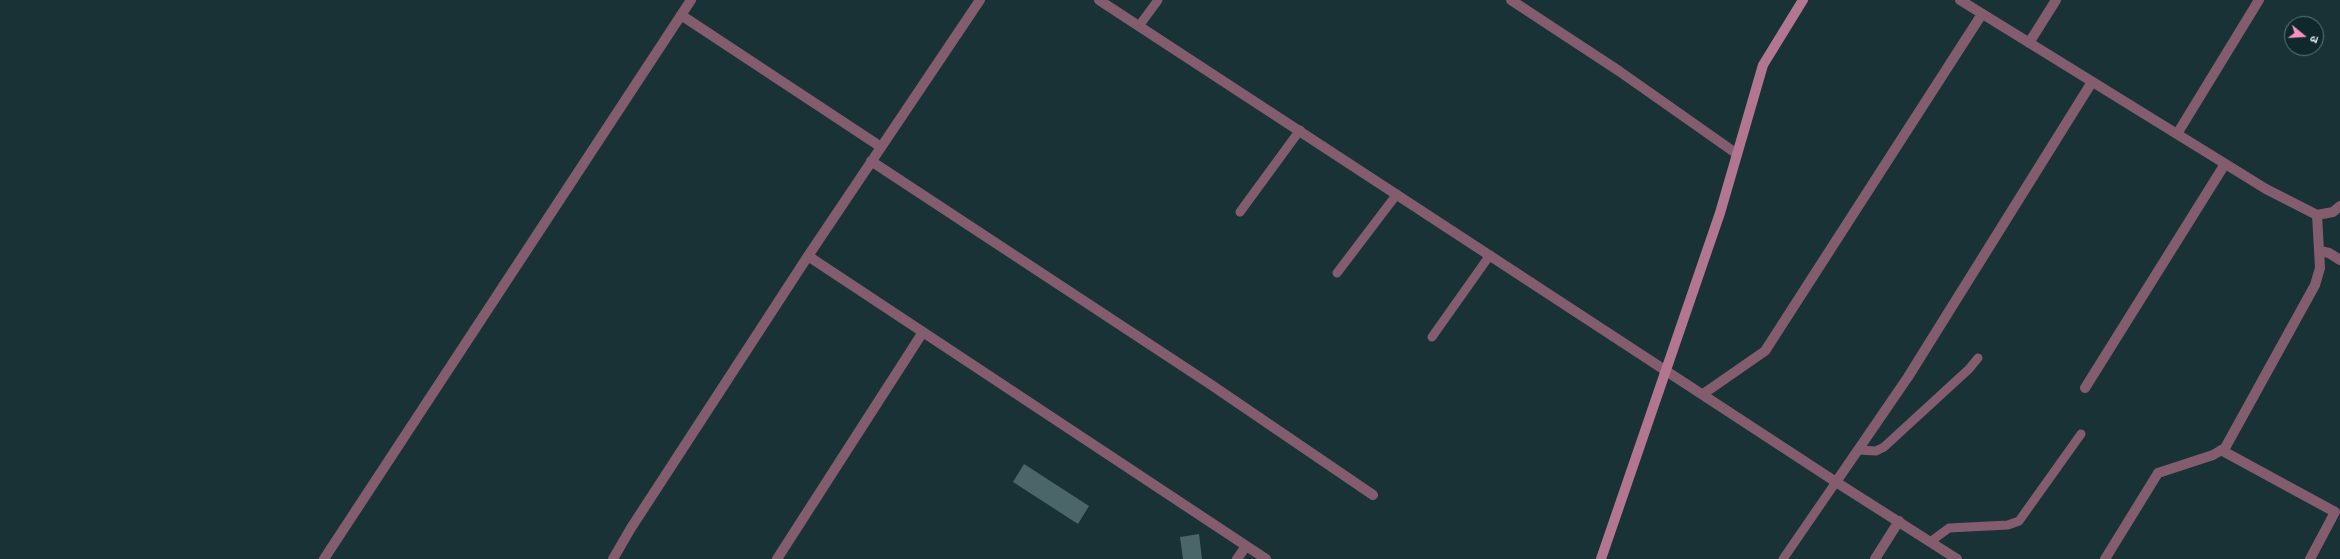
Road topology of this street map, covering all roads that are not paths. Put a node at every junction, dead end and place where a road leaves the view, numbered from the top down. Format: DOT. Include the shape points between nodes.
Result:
graph roads {
  1 [pos="691,0"];
  2 [pos="980,0"];
  3 [pos="1099,0"];
  4 [pos="1158,0"];
  5 [pos="1511,0"];
  6 [pos="1803,0"];
  7 [pos="1960,0"];
  8 [pos="2056,0"];
  9 [pos="2259,0"];
  10 [pos="1982,14"];
  11 [pos="680,15"];
  12 [pos="1139,26"];
  13 [pos="2029,43"];
  14 [pos="2092,82"];
  15 [pos="1300,130"];
  16 [pos="2177,134"];
  17 [pos="881,148"];
  18 [pos="1737,154"];
  19 [pos="872,161"];
  20 [pos="2225,164"];
  21 [pos="1397,194"];
  22 [pos="2340,206"];
  23 [pos="1240,212"];
  24 [pos="2317,216"];
  25 [pos="2320,251"];
  26 [pos="1490,255"];
  27 [pos="808,256"];
  28 [pos="2340,260"];
  29 [pos="1337,273"];
  30 [pos="923,332"];
  31 [pos="1432,337"];
  32 [pos="1978,358"];
  33 [pos="1666,370"];
  34 [pos="2085,388"];
  35 [pos="1703,394"];
  36 [pos="2081,434"];
  37 [pos="1858,450"];
  38 [pos="2221,450"];
  39 [pos="1836,482"];
  40 [pos="1374,495"];
  41 [pos="2338,508"];
  42 [pos="1899,521"];
  43 [pos="1930,542"];
  44 [pos="1246,546"];
  45 [pos="324,559"];
  46 [pos="613,559"];
  47 [pos="777,559"];
  48 [pos="1237,559"];
  49 [pos="1266,559"];
  50 [pos="1601,559"];
  51 [pos="1783,559"];
  52 [pos="1875,559"];
  53 [pos="1957,559"];
  54 [pos="2105,559"];
  55 [pos="2310,559"];
  1 -- 11 [label="street"];
  2 -- 17 [label="street"];
  3 -- 12 [label="street"];
  4 -- 12 [label="lane"];
  5 -- 18 [label="street" via="1619,71"];
  6 -- 18 [label="main road" via="1763,65"];
  7 -- 10 [label="street"];
  8 -- 13 [label="street"];
  9 -- 16 [label="street"];
  10 -- 13 [label="street"];
  10 -- 35 [label="street" via="1765,351"];
  11 -- 17 [label="street"];
  11 -- 45 [label="street"];
  12 -- 15 [label="street"];
  13 -- 14 [label="street"];
  14 -- 16 [label="street"];
  14 -- 37 [label="street" via="1908,377"];
  15 -- 21 [label="street"];
  15 -- 23 [label="lane"];
  16 -- 20 [label="street"];
  17 -- 19 [label="street"];
  18 -- 33 [label="main road" via="1720,213"];
  19 -- 27 [label="street"];
  19 -- 40 [label="street"];
  20 -- 24 [label="street"];
  20 -- 34 [label="street"];
  21 -- 26 [label="street"];
  21 -- 29 [label="lane"];
  22 -- 24 [label="street" via="2333,212"];
  24 -- 25 [label="street"];
  25 -- 28 [label="street" via="2330,253"];
  25 -- 38 [label="street" via="2320,268 2315,285"];
  26 -- 31 [label="lane"];
  26 -- 33 [label="street"];
  27 -- 30 [label="street"];
  27 -- 46 [label="street"];
  30 -- 44 [label="street"];
  30 -- 47 [label="street"];
  32 -- 37 [label="lane" via="1884,447 1876,451"];
  33 -- 35 [label="street"];
  33 -- 50 [label="main road"];
  35 -- 39 [label="street"];
  36 -- 43 [label="lane" via="2019,521 2008,525 1949,528"];
  37 -- 39 [label="street"];
  38 -- 41 [label="street"];
  38 -- 54 [label="street" via="2181,467 2158,473"];
  39 -- 42 [label="street"];
  39 -- 51 [label="lane"];
  41 -- 55 [label="street"];
  42 -- 43 [label="street"];
  42 -- 52 [label="street"];
  43 -- 53 [label="street"];
  44 -- 48 [label="street"];
  44 -- 49 [label="street"];
}
